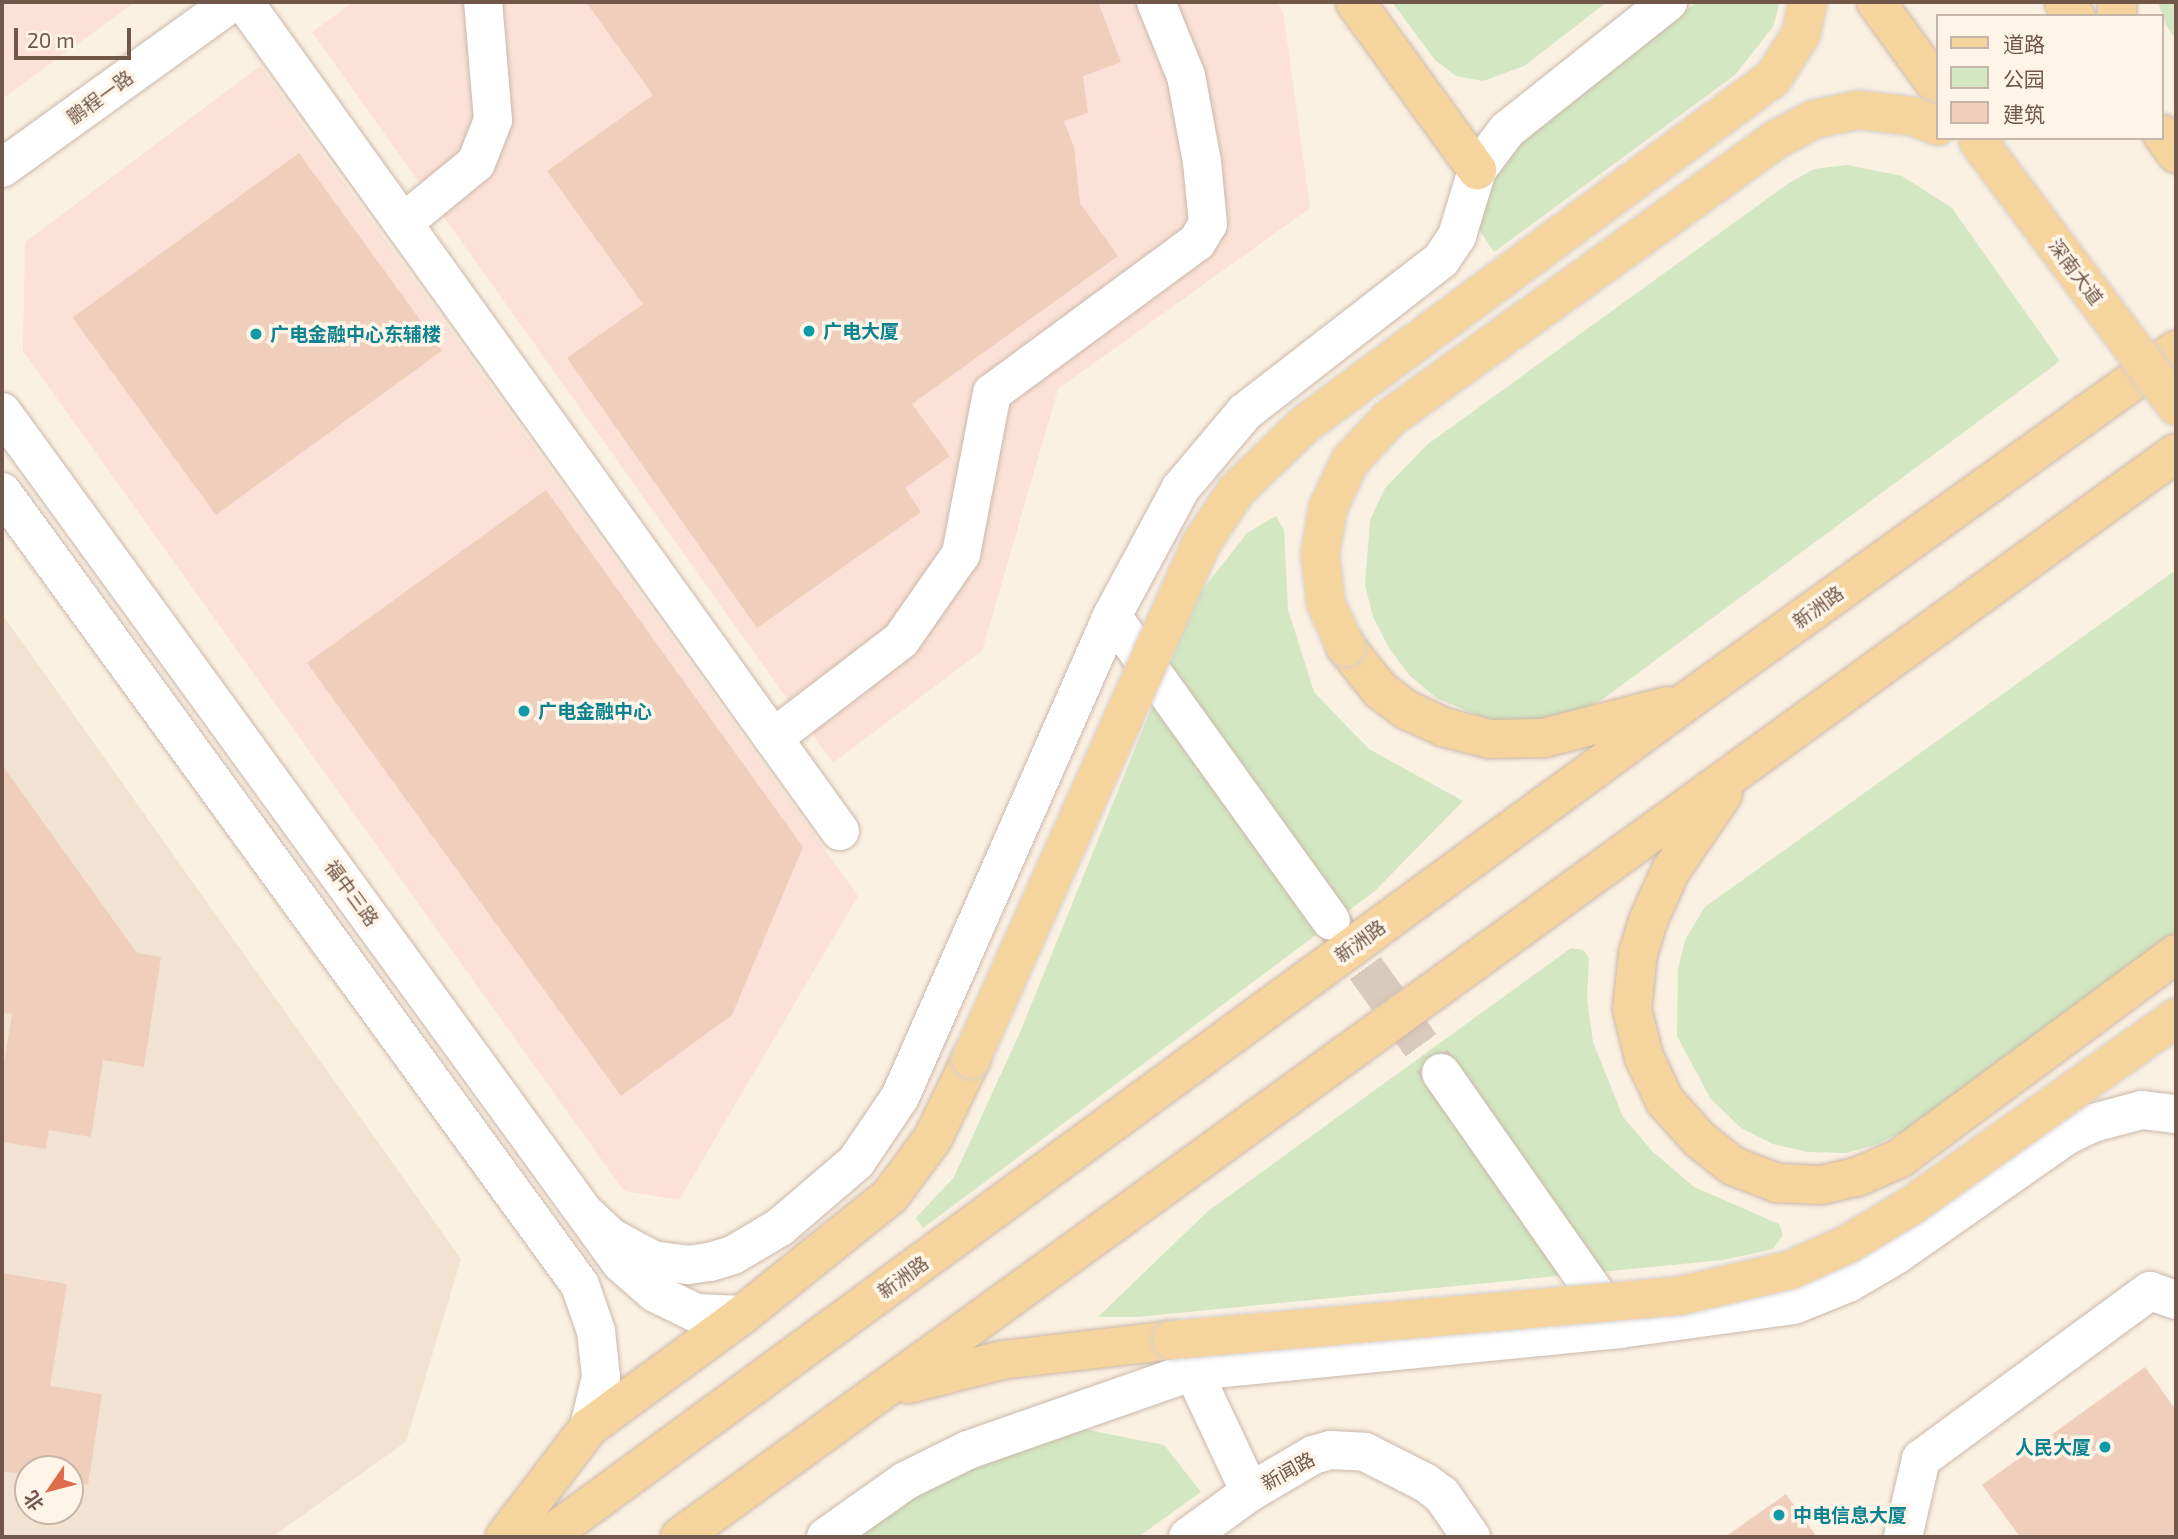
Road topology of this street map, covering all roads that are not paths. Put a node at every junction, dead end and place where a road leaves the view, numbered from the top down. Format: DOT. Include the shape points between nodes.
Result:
graph roads {
  1 [pos="232,2"];
  2 [pos="244,2"];
  3 [pos="483,2"];
  4 [pos="1156,2"];
  5 [pos="1355,2"];
  6 [pos="1668,2"];
  7 [pos="1808,2"];
  8 [pos="1876,2"];
  9 [pos="1937,86"];
  10 [pos="1937,126"];
  11 [pos="2164,137"];
  12 [pos="1976,140"];
  13 [pos="2176,153"];
  14 [pos="2,168"];
  15 [pos="1477,170"];
  16 [pos="402,223"];
  17 [pos="2176,350"];
  18 [pos="2176,407"];
  19 [pos="2,412"];
  20 [pos="2176,453"];
  21 [pos="2,492"];
  22 [pos="1112,616"];
  23 [pos="1687,701"];
  24 [pos="773,738"];
  25 [pos="1739,771"];
  26 [pos="840,831"];
  27 [pos="1331,921"];
  28 [pos="2176,954"];
  29 [pos="2176,1018"];
  30 [pos="1441,1073"];
  31 [pos="2176,1114"];
  32 [pos="587,1215"];
  33 [pos="2176,1300"];
  34 [pos="742,1315"];
  35 [pos="1620,1329"];
  36 [pos="1183,1355"];
  37 [pos="876,1395"];
  38 [pos="589,1427"];
  39 [pos="1411,1476"];
  40 [pos="1250,1492"];
  41 [pos="505,1537"];
  42 [pos="547,1537"];
  43 [pos="680,1537"];
  44 [pos="826,1537"];
  45 [pos="1188,1537"];
  46 [pos="1443,1537"];
  47 [pos="1471,1537"];
  48 [pos="1903,1537"];
  1 -- 14 [label="street, 鹏程一路"];
  2 -- 16 [label="street"];
  3 -- 16 [label="street" via="493,120 476,163"];
  4 -- 24 [label="street" via="1186,76 1208,223 1197,242 992,393 961,554 901,640"];
  5 -- 15 [label="main road"];
  6 -- 15 [label="street" via="1531,107 1486,152"];
  7 -- 34 [label="main road, bridge" via="1801,34 1773,78 1304,425 1236,491 1202,542 933,1138 890,1196"];
  8 -- 9 [label="main road"];
  10 -- 23 [label="main road, bridge" via="1912,116 1859,110 1815,119 1775,140 1390,418 1350,461 1328,508 1320,554 1326,604 1346,648 1380,690 1407,710 1443,727 1490,739 1544,738"];
  11 -- 13 [label="main road"];
  12 -- 18 [label="main road, 深南大道, bridge"];
  15 -- 22 [label="street" via="1457,236 1441,260 1420,281 1265,395 1200,462"];
  16 -- 24 [label="street"];
  17 -- 23 [label="main road, 新洲路"];
  19 -- 32 [label="street, 福中三路"];
  20 -- 25 [label="main road"];
  21 -- 38 [label="street" via="580,1285 596,1331 601,1377"];
  22 -- 27 [label="street"];
  22 -- 32 [label="street" via="905,1086 856,1162 780,1227 733,1255 710,1262 688,1265 653,1260 612,1238"];
  23 -- 42 [label="main road, 新洲路"];
  24 -- 26 [label="street"];
  25 -- 28 [label="main road" via="1671,870 1638,953 1632,1009 1644,1057 1665,1101 1700,1140 1733,1166 1766,1179 1821,1185 1857,1177 1900,1158"];
  25 -- 37 [label="main road"];
  29 -- 36 [label="main road, bridge" via="1911,1206 1848,1244 1790,1270 1679,1296"];
  30 -- 35 [label="street"];
  31 -- 35 [label="street" via="2142,1110 2117,1114 2075,1132 1896,1255 1821,1295 1762,1312"];
  32 -- 34 [label="street, 福中三路" via="621,1263 654,1293 696,1313"];
  33 -- 48 [label="street" via="2150,1291 1921,1459"];
  34 -- 38 [label="main road"];
  35 -- 36 [label="street"];
  36 -- 37 [label="main road" via="1002,1360 941,1373"];
  36 -- 40 [label="street, 新闻路"];
  36 -- 44 [label="street" via="905,1481"];
  37 -- 43 [label="main road"];
  38 -- 41 [label="main road"];
  39 -- 40 [label="street, 新闻路" via="1365,1451 1331,1450 1296,1462"];
  39 -- 46 [label="street"];
  39 -- 47 [label="street, 新闻路" via="1442,1495"];
  40 -- 45 [label="street"];
}
